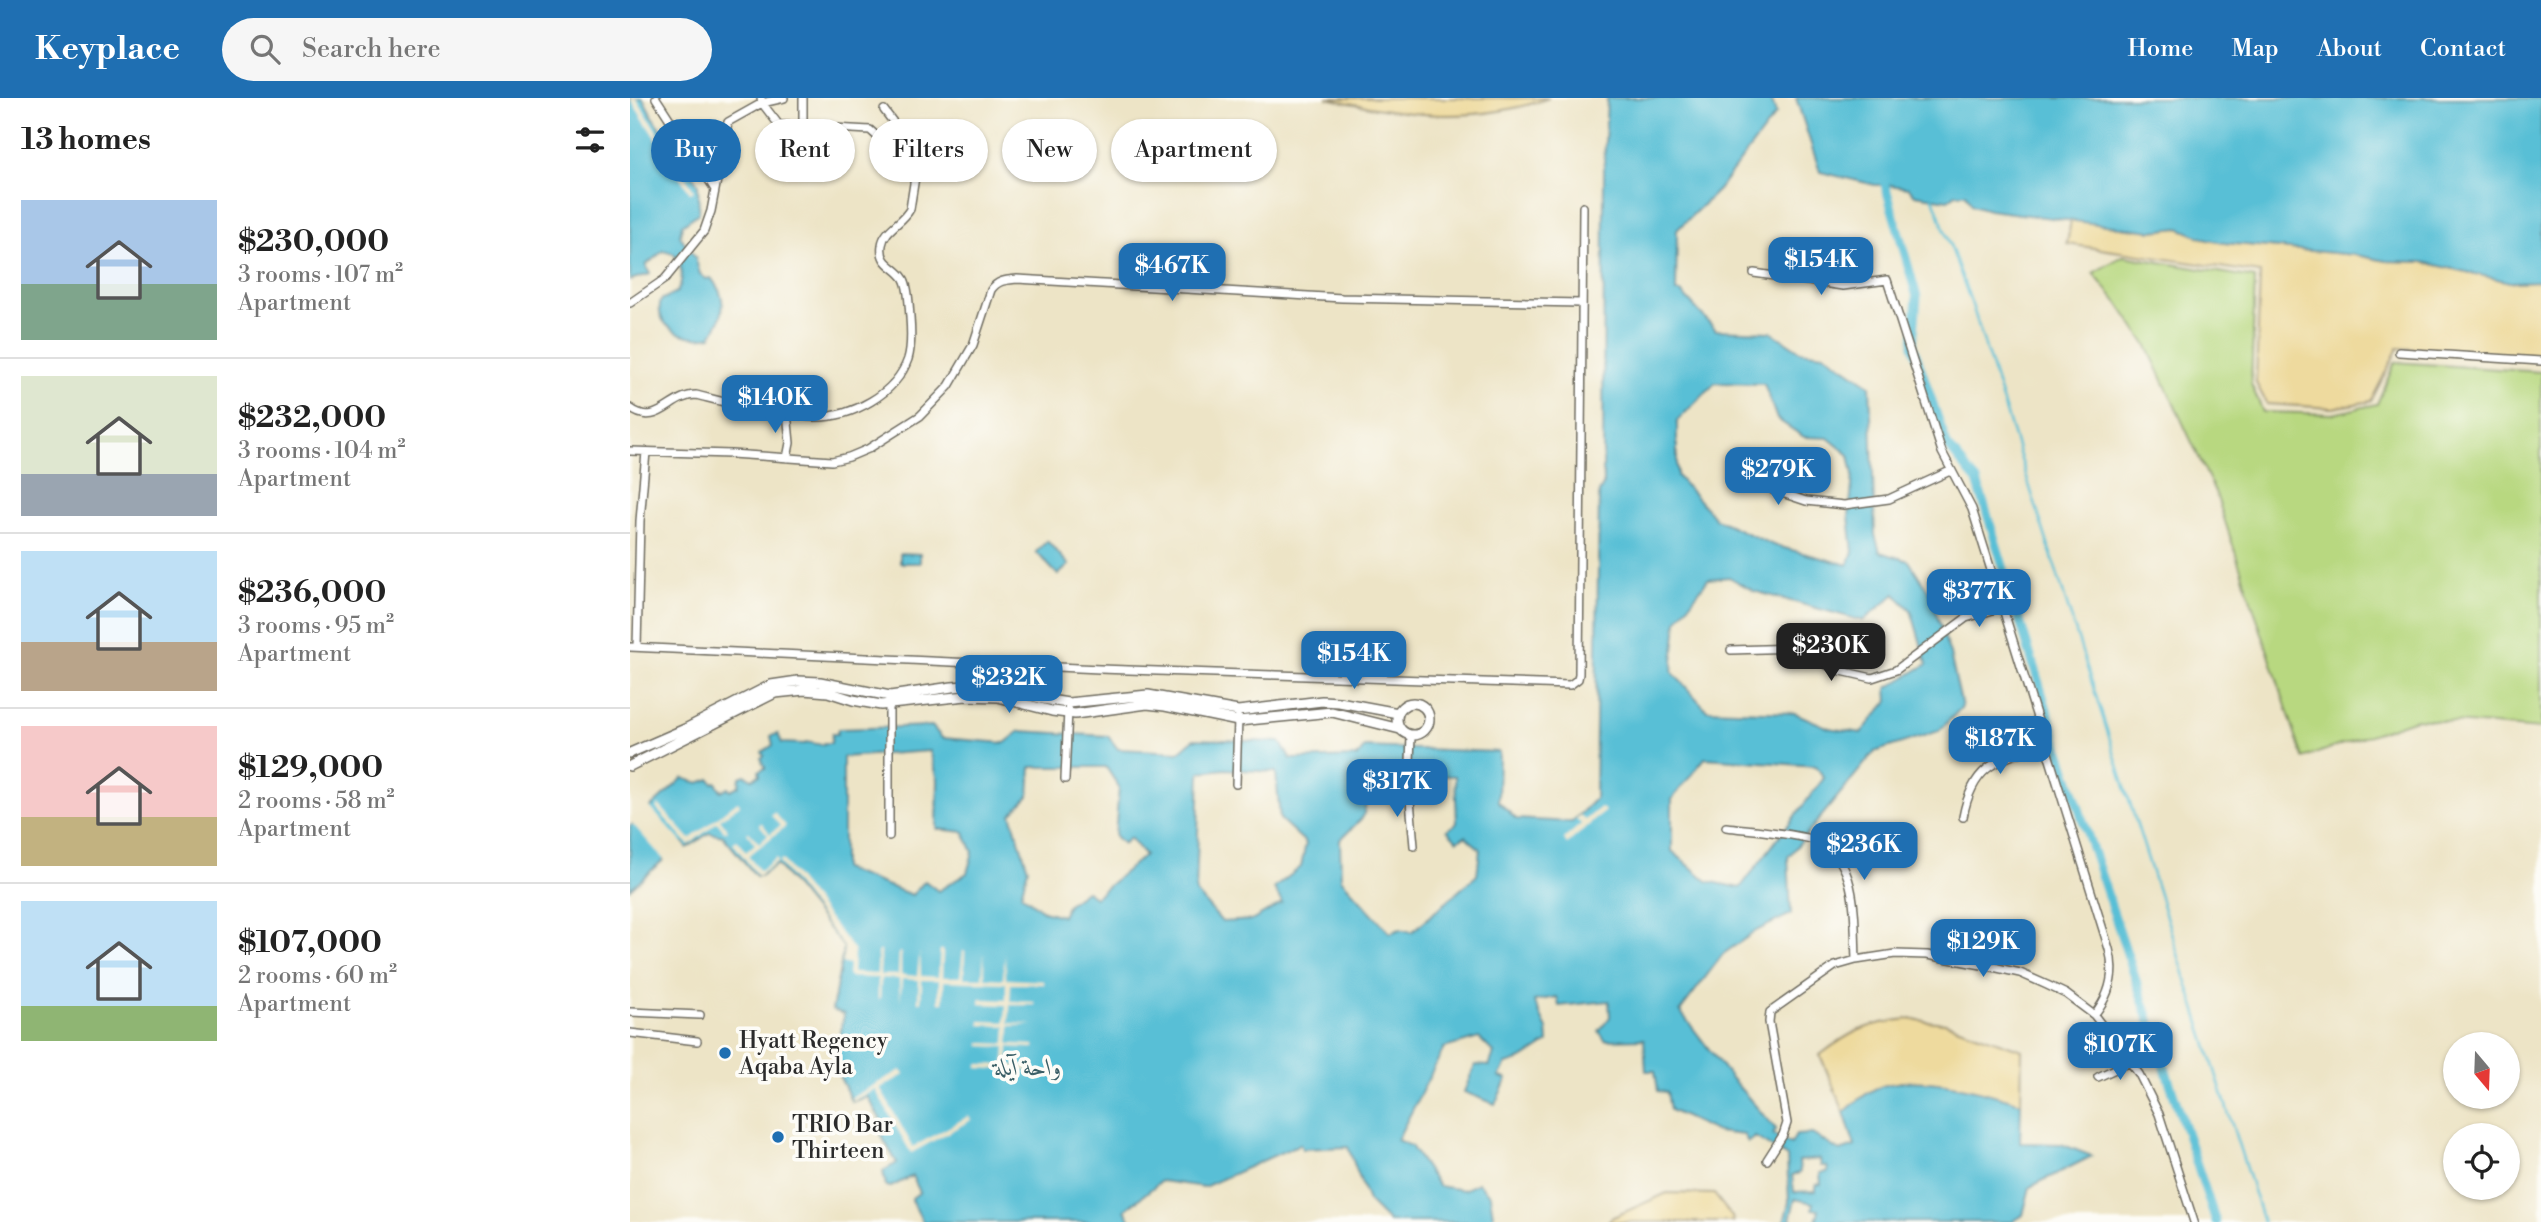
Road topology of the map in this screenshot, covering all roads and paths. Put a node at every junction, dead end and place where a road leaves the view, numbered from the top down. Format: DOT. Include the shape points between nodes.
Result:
graph roads {
  1 [pos="656,98"];
  2 [pos="784,98"];
  3 [pos="803,98"];
  4 [pos="761,101"];
  5 [pos="884,110"];
  6 [pos="774,119"];
  7 [pos="803,119"];
  8 [pos="891,119"];
  9 [pos="914,182"];
  10 [pos="714,189"];
  11 [pos="1583,207"];
  12 [pos="1754,273"];
  13 [pos="630,303"];
  14 [pos="1581,303"];
  15 [pos="2399,352"];
  16 [pos="2541,361"];
  17 [pos="630,408"];
  18 [pos="787,412"];
  19 [pos="630,451"];
  20 [pos="646,452"];
  21 [pos="787,458"];
  22 [pos="1733,458"];
  23 [pos="1950,471"];
  24 [pos="2003,607"];
  25 [pos="633,647"];
  26 [pos="1731,650"];
  27 [pos="889,700"];
  28 [pos="1068,708"];
  29 [pos="1398,713"];
  30 [pos="1238,720"];
  31 [pos="1399,729"];
  32 [pos="1411,741"];
  33 [pos="2044,745"];
  34 [pos="656,747"];
  35 [pos="630,753"];
  36 [pos="630,766"];
  37 [pos="1065,779"];
  38 [pos="1236,784"];
  39 [pos="1963,817"];
  40 [pos="1726,827"];
  41 [pos="889,835"];
  42 [pos="1414,846"];
  43 [pos="1856,960"];
  44 [pos="630,1012"];
  45 [pos="700,1014"];
  46 [pos="2094,1015"];
  47 [pos="630,1033"];
  48 [pos="697,1041"];
  49 [pos="2130,1062"];
  50 [pos="2098,1077"];
  51 [pos="1767,1160"];
  52 [pos="2194,1222"];
  1 -- 10 [label="street"];
  2 -- 4 [label="street"];
  3 -- 7 [label="street"];
  4 -- 6 [label="street"];
  4 -- 10 [label="street" via="728,122"];
  5 -- 8 [label="street"];
  9 -- 18 [label="street" via="906,217 887,233 881,253 885,263 904,279 911,324 908,359 900,374 889,388 860,406 817,418"];
  10 -- 13 [label="street" via="700,237 658,285"];
  11 -- 14 [label="street"];
  12 -- 23 [label="street" via="1843,286 1887,279"];
  14 -- 21 [label="street" via="1342,298 1002,281 992,290 963,365 920,416 849,457 832,461"];
  14 -- 25 [label="street" via="1579,674 1570,685"];
  15 -- 16 [label="street"];
  17 -- 18 [label="street" via="645,416 656,414 685,395 696,395 764,412"];
  18 -- 21 [label="street"];
  19 -- 20 [label="street"];
  20 -- 21 [label="street"];
  20 -- 25 [label="street"];
  22 -- 23 [label="street" via="1761,482 1788,496 1843,505 1889,499"];
  23 -- 24 [label="street" via="1972,509"];
  24 -- 26 [label="street" via="1966,618 1896,670 1872,678 1836,670 1793,648"];
  24 -- 33 [label="street"];
  27 -- 28 [label="street" via="976,695"];
  27 -- 34 [label="street" via="853,700 818,690 775,693 721,722"];
  27 -- 41 [label="street"];
  28 -- 30 [label="street" via="1087,713 1156,705"];
  28 -- 37 [label="street"];
  29 -- 30 [label="street" via="1322,701"];
  29 -- 31 [label="street"];
  29 -- 32 [label="street" via="1410,703 1426,708 1430,718 1426,729"];
  30 -- 31 [label="street" via="1332,712"];
  30 -- 38 [label="street"];
  31 -- 32 [label="street"];
  32 -- 42 [label="street"];
  33 -- 39 [label="street" via="1985,770 1970,789"];
  33 -- 46 [label="street" via="2111,957 2109,989"];
  34 -- 35 [label="street"];
  34 -- 36 [label="street"];
  40 -- 43 [label="street" via="1810,838 1832,852 1844,867 1852,897"];
  43 -- 46 [label="street" via="1895,954 1927,956 2020,973 2066,995"];
  43 -- 51 [label="street" via="1835,967 1770,1012 1787,1123"];
  44 -- 45 [label="street"];
  46 -- 49 [label="street"];
  47 -- 48 [label="street"];
  49 -- 50 [label="street"];
  49 -- 52 [label="street" via="2154,1100"];
}
